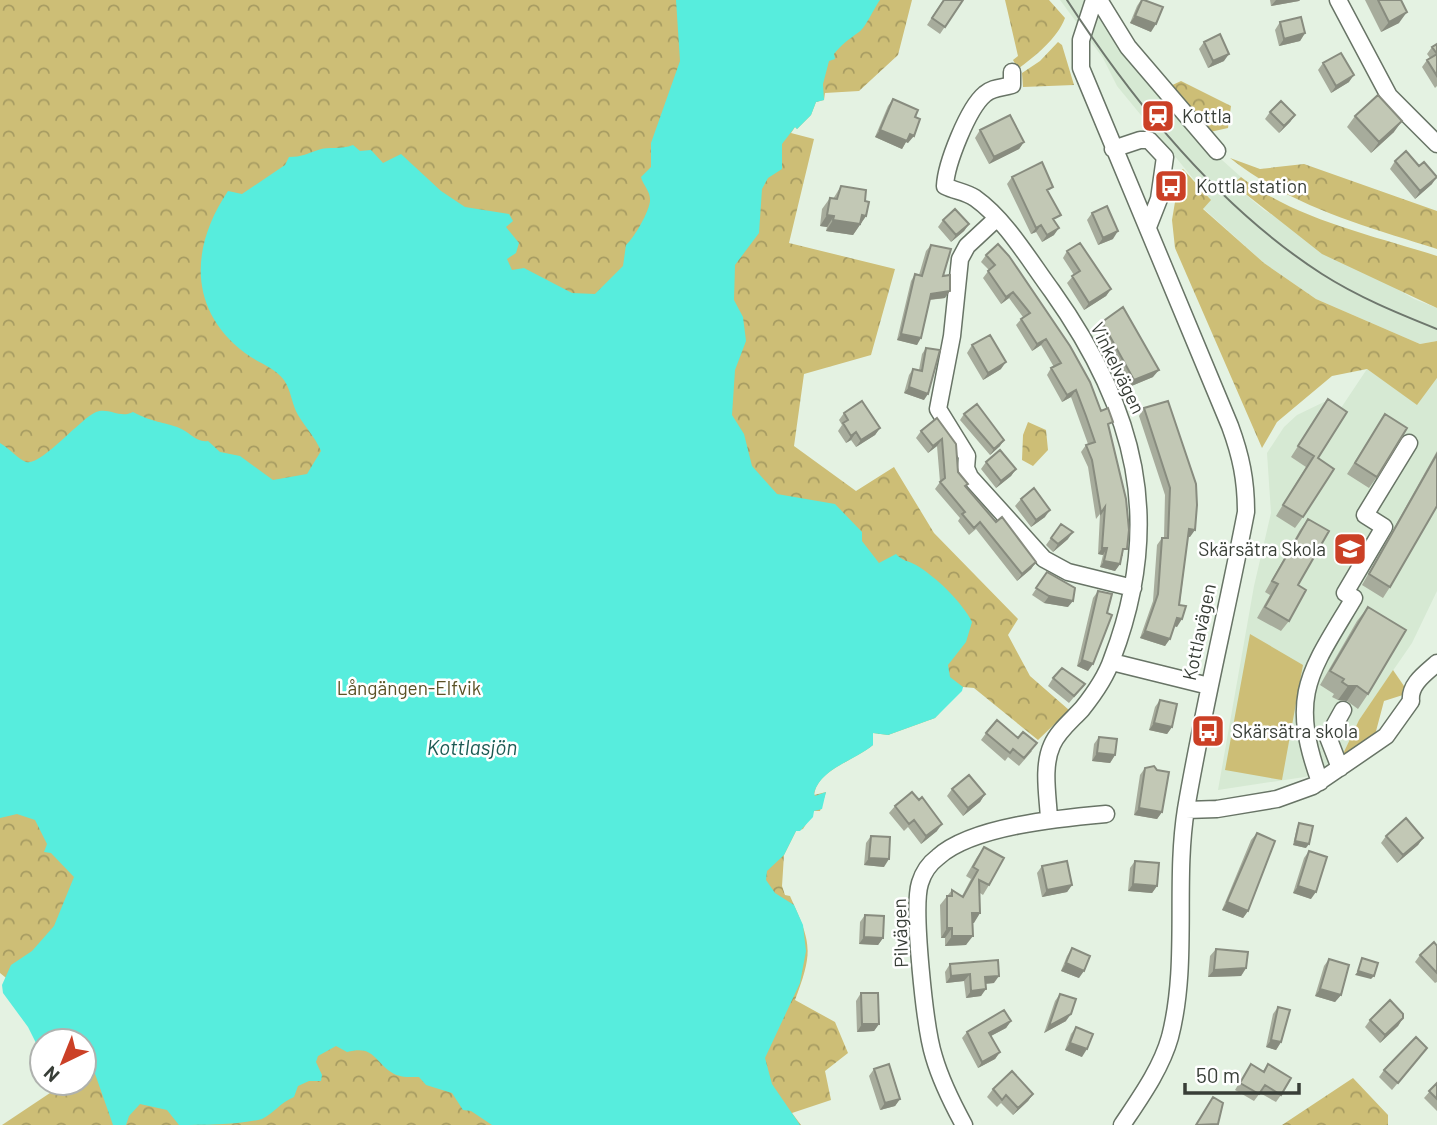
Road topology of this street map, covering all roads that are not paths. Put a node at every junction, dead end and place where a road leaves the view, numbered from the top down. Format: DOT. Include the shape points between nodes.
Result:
graph roads {
  1 [pos="1097,0"];
  2 [pos="1338,0"];
  3 [pos="1013,72"];
  4 [pos="1437,144"];
  5 [pos="1113,149"];
  6 [pos="1217,151"];
  7 [pos="996,219"];
  8 [pos="1148,227"];
  9 [pos="1409,443"];
  10 [pos="1133,587"];
  11 [pos="1112,662"];
  12 [pos="1437,663"];
  13 [pos="1209,686"];
  14 [pos="1343,710"];
  15 [pos="1340,768"];
  16 [pos="1320,782"];
  17 [pos="1186,810"];
  18 [pos="1106,814"];
  19 [pos="1049,819"];
  20 [pos="964,1125"];
  21 [pos="1122,1125"];
  1 -- 5 [label="street, Kottlavägen" via="1081,40 1081,68"];
  1 -- 6 [label="street, Kottlavägen" via="1128,47"];
  2 -- 4 [label="street" via="1389,96"];
  3 -- 7 [label="street, Vinkelvägen" via="1012,85 991,90 974,106 946,176 945,186 974,198"];
  5 -- 8 [label="street, Kottlavägen"];
  5 -- 8 [label="street" via="1149,140 1165,157 1159,199"];
  7 -- 10 [label="street, Vinkelvägen" via="1064,308 1120,414 1138,499 1139,551"];
  7 -- 10 [label="street" via="960,259 938,409 967,456 965,468 970,477 1044,559 1068,572"];
  8 -- 13 [label="street, Kottlavägen" via="1244,467 1245,512"];
  9 -- 16 [label="street" via="1365,515 1384,527 1345,593 1354,598 1309,675 1303,721"];
  10 -- 11 [label="street, Vinkelvägen"];
  11 -- 13 [label="street"];
  11 -- 19 [label="street" via="1096,691 1052,744"];
  12 -- 15 [label="street" via="1416,681 1411,701 1386,736"];
  13 -- 17 [label="street, Kottlavägen"];
  14 -- 15 [label="street" via="1328,737"];
  15 -- 16 [label="street"];
  16 -- 17 [label="street" via="1277,799"];
  17 -- 21 [label="street, Kottlavägen" via="1174,1018 1163,1057"];
  18 -- 19 [label="street, Pilvägen"];
  19 -- 20 [label="street, Pilvägen" via="952,846 937,857 920,881 927,1028 938,1068"];
}
